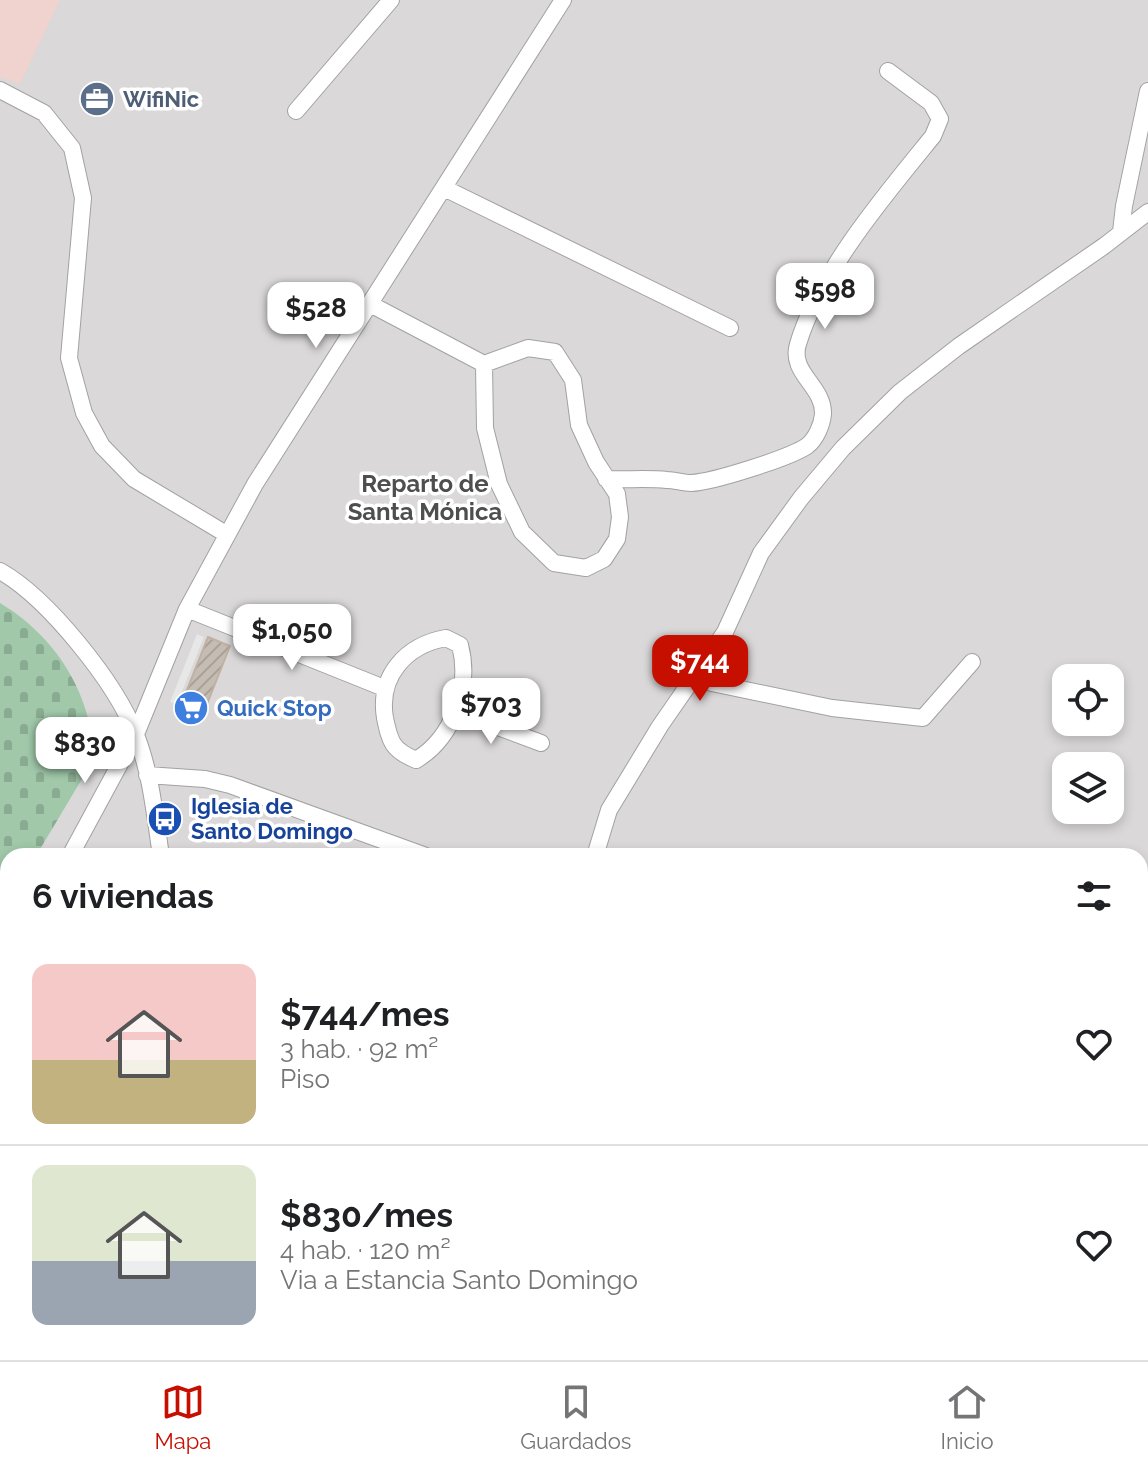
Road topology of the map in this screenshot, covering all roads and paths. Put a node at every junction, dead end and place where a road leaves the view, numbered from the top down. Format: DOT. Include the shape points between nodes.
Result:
graph roads {
  1 [pos="391,0"];
  2 [pos="563,0"];
  3 [pos="888,71"];
  4 [pos="0,90"];
  5 [pos="1148,91"];
  6 [pos="296,111"];
  7 [pos="444,188"];
  8 [pos="1148,212"];
  9 [pos="1121,232"];
  10 [pos="370,304"];
  11 [pos="730,328"];
  12 [pos="484,364"];
  13 [pos="606,479"];
  14 [pos="226,534"];
  15 [pos="0,571"];
  16 [pos="187,609"];
  17 [pos="972,662"];
  18 [pos="695,674"];
  19 [pos="384,688"];
  20 [pos="455,711"];
  21 [pos="136,734"];
  22 [pos="541,743"];
  23 [pos="147,775"];
  24 [pos="74,848"];
  25 [pos="160,848"];
  26 [pos="402,848"];
  27 [pos="597,848"];
  1 -- 6 [label="street"];
  2 -- 7 [label="street"];
  3 -- 13 [label="street" via="931,103 940,119 933,136 827,276 797,346 796,361 823,399 818,432 808,445 790,454 703,482"];
  4 -- 14 [label="street" via="44,113 72,148 83,198 69,358 84,413 102,446 134,479"];
  5 -- 9 [label="street"];
  7 -- 10 [label="street"];
  7 -- 11 [label="street"];
  8 -- 9 [label="street"];
  9 -- 18 [label="street" via="935,364 843,448 772,535 725,632"];
  10 -- 12 [label="street"];
  10 -- 14 [label="street"];
  12 -- 13 [label="street" via="528,348 555,352 573,380 579,425"];
  12 -- 13 [label="street" via="485,428 499,484 522,532 554,563 586,568 604,559 617,539 617,494"];
  14 -- 16 [label="street"];
  15 -- 21 [label="street" via="42,602 82,648"];
  16 -- 19 [label="street"];
  16 -- 21 [label="street"];
  17 -- 18 [label="street" via="923,718 832,708 712,683"];
  18 -- 27 [label="street" via="609,810"];
  19 -- 20 [label="street" via="389,738 399,753 416,760 432,750"];
  19 -- 20 [label="street" via="401,660 427,642 446,638 460,645 464,661"];
  20 -- 22 [label="street"];
  21 -- 23 [label="street"];
  21 -- 24 [label="street"];
  23 -- 25 [label="street"];
  23 -- 26 [label="street" via="230,785"];
}
